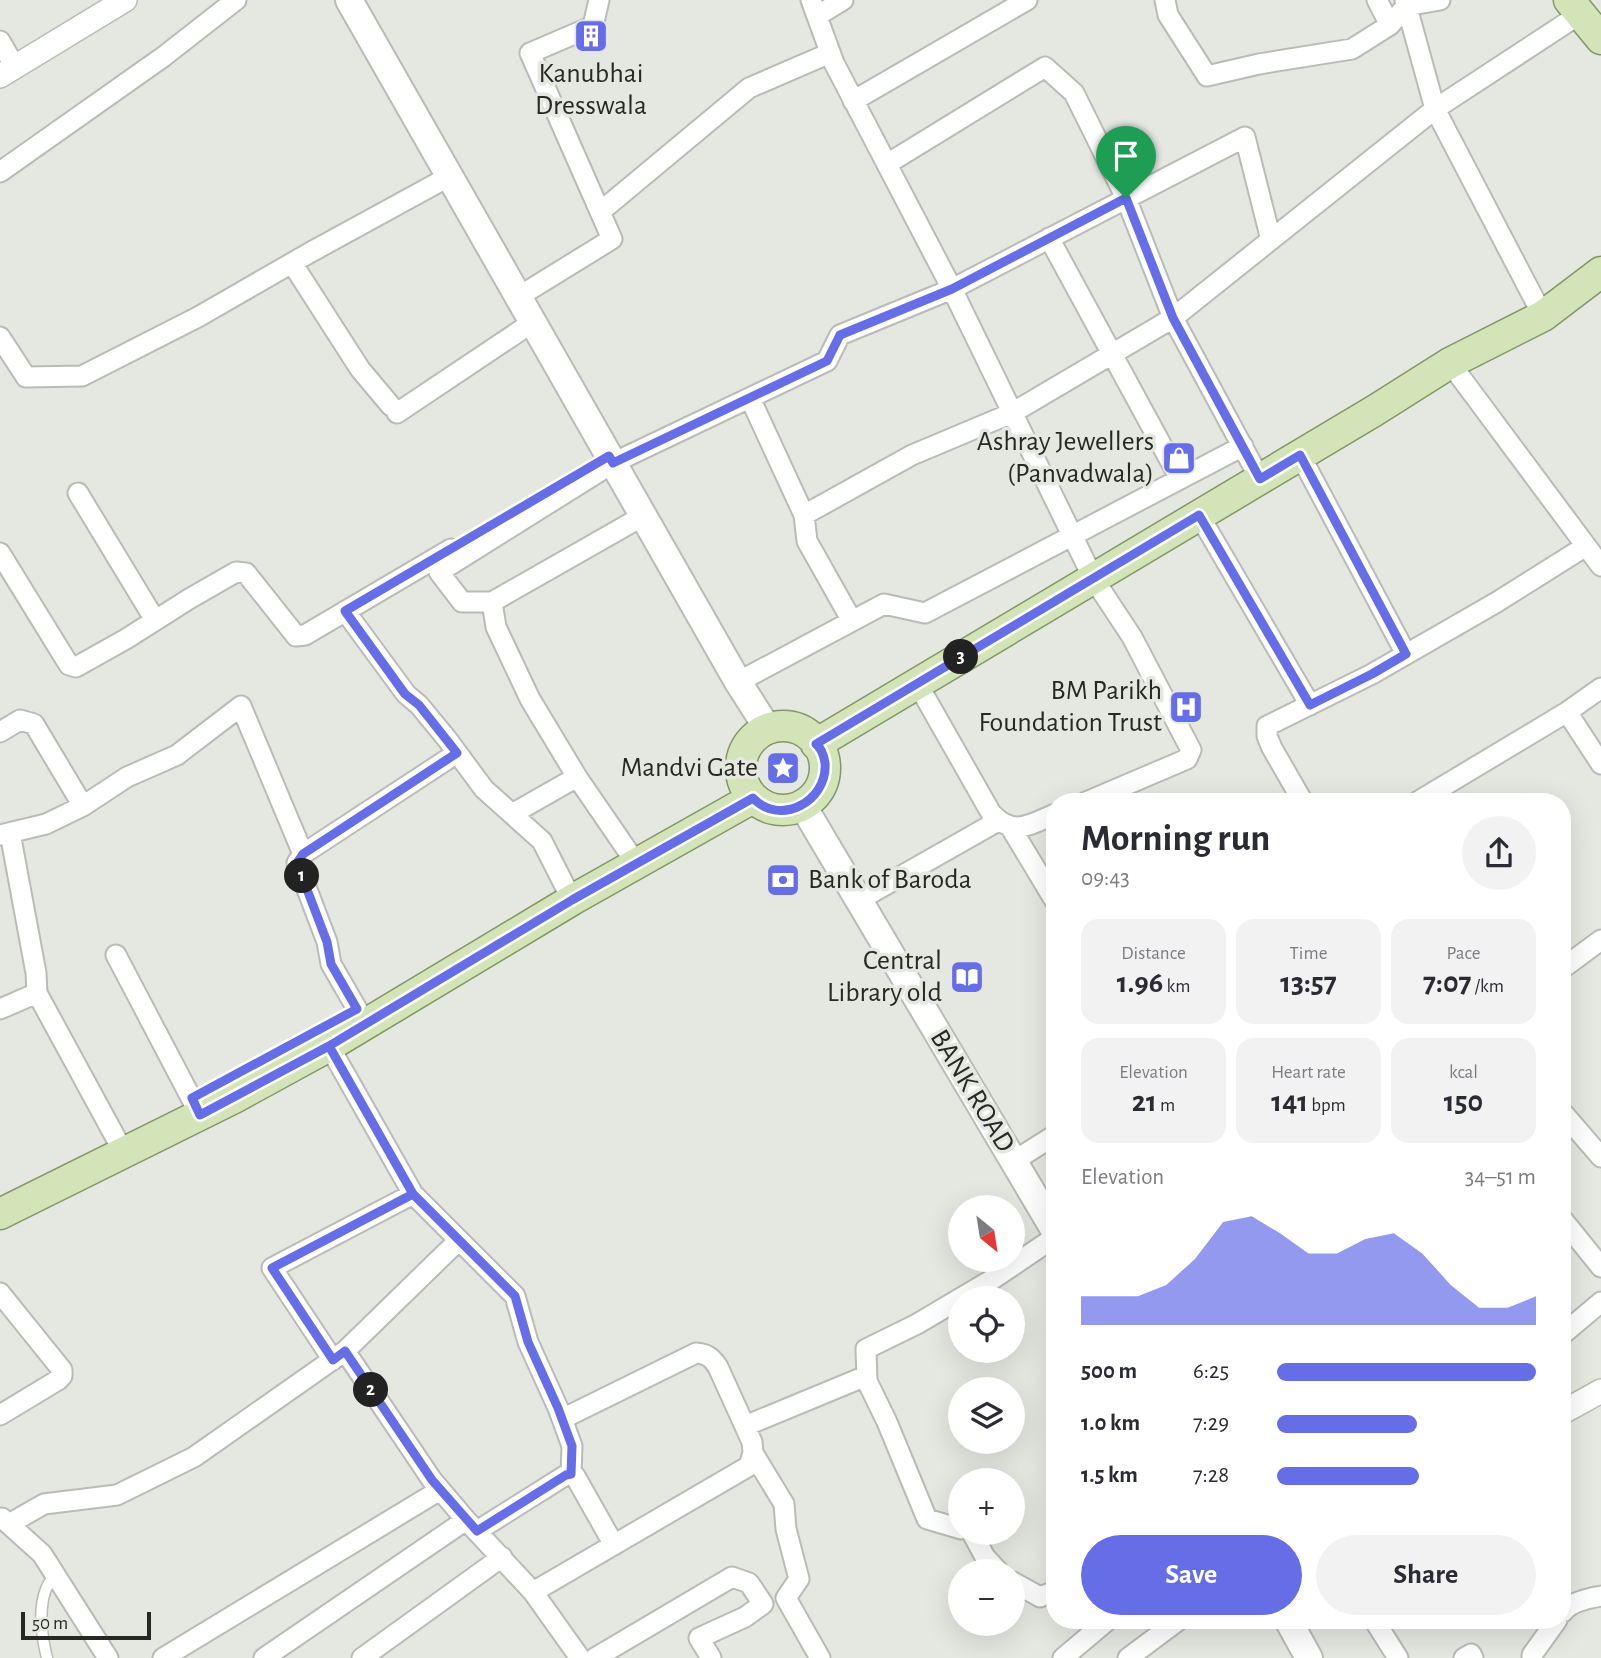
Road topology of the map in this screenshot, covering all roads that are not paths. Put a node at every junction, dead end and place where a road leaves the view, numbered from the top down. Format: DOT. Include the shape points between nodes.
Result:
graph roads {
  1 [pos="125,0"];
  2 [pos="236,0"];
  3 [pos="349,0"];
  4 [pos="599,0"];
  5 [pos="843,0"];
  6 [pos="1027,0"];
  7 [pos="1165,0"];
  8 [pos="1377,0"];
  9 [pos="1440,0"];
  10 [pos="1405,3"];
  11 [pos="814,8"];
  12 [pos="1588,19"];
  13 [pos="1390,25"];
  14 [pos="0,41"];
  15 [pos="830,53"];
  16 [pos="8,72"];
  17 [pos="853,101"];
  18 [pos="1435,109"];
  19 [pos="887,164"];
  20 [pos="0,172"];
  21 [pos="450,176"];
  22 [pos="1126,198"];
  23 [pos="600,212"];
  24 [pos="1049,238"];
  25 [pos="1270,240"];
  26 [pos="292,263"];
  27 [pos="1601,272"];
  28 [pos="952,289"];
  29 [pos="518,297"];
  30 [pos="1543,316"];
  31 [pos="1173,318"];
  32 [pos="533,322"];
  33 [pos="0,337"];
  34 [pos="1112,354"];
  35 [pos="1450,363"];
  36 [pos="750,398"];
  37 [pos="1013,413"];
  38 [pos="1243,446"];
  39 [pos="1300,455"];
  40 [pos="611,460"];
  41 [pos="1180,479"];
  42 [pos="1260,479"];
  43 [pos="78,493"];
  44 [pos="804,515"];
  45 [pos="1199,515"];
  46 [pos="643,516"];
  47 [pos="1073,537"];
  48 [pos="1586,546"];
  49 [pos="0,553"];
  50 [pos="1601,566"];
  51 [pos="1093,579"];
  52 [pos="492,602"];
  53 [pos="345,611"];
  54 [pos="155,620"];
  55 [pos="852,621"];
  56 [pos="1406,654"];
  57 [pos="738,682"];
  58 [pos="917,683"];
  59 [pos="1601,688"];
  60 [pos="1310,705"];
  61 [pos="1567,712"];
  62 [pos="768,729"];
  63 [pos="0,732"];
  64 [pos="816,744"];
  65 [pos="457,753"];
  66 [pos="1601,764"];
  67 [pos="576,776"];
  68 [pos="749,791"];
  69 [pos="1107,793"];
  70 [pos="1298,793"];
  71 [pos="1432,793"];
  72 [pos="83,806"];
  73 [pos="803,806"];
  74 [pos="512,814"];
  75 [pos="1046,818"];
  76 [pos="1005,824"];
  77 [pos="5,834"];
  78 [pos="303,854"];
  79 [pos="631,856"];
  80 [pos="1046,887"];
  81 [pos="568,893"];
  82 [pos="859,900"];
  83 [pos="1601,940"];
  84 [pos="116,955"];
  85 [pos="1571,962"];
  86 [pos="37,993"];
  87 [pos="0,1009"];
  88 [pos="357,1009"];
  89 [pos="329,1046"];
  90 [pos="196,1107"];
  91 [pos="1571,1122"];
  92 [pos="1046,1141"];
  93 [pos="120,1146"];
  94 [pos="1601,1157"];
  95 [pos="1014,1161"];
  96 [pos="413,1194"];
  97 [pos="0,1198"];
  98 [pos="0,1214"];
  99 [pos="1046,1216"];
  100 [pos="1571,1230"];
  101 [pos="459,1240"];
  102 [pos="1046,1243"];
  103 [pos="1601,1267"];
  104 [pos="0,1293"];
  105 [pos="1601,1302"];
  106 [pos="1571,1327"];
  107 [pos="339,1355"];
  108 [pos="866,1377"];
  109 [pos="1601,1391"];
  110 [pos="1571,1408"];
  111 [pos="0,1415"];
  112 [pos="562,1419"];
  113 [pos="745,1426"];
  114 [pos="753,1453"];
  115 [pos="571,1474"];
  116 [pos="440,1490"];
  117 [pos="5,1520"];
  118 [pos="948,1525"];
  119 [pos="472,1526"];
  120 [pos="614,1545"];
  121 [pos="502,1557"];
  122 [pos="54,1574"];
  123 [pos="1025,1589"];
  124 [pos="533,1592"];
  125 [pos="1046,1595"];
  126 [pos="1601,1596"];
  127 [pos="1571,1605"];
  128 [pos="1097,1629"];
  129 [pos="1167,1629"];
  130 [pos="1293,1629"];
  131 [pos="1380,1629"];
  132 [pos="1552,1629"];
  133 [pos="1536,1655"];
  134 [pos="1308,1657"];
  135 [pos="47,1658"];
  136 [pos="108,1658"];
  137 [pos="163,1658"];
  138 [pos="264,1658"];
  139 [pos="362,1658"];
  140 [pos="580,1658"];
  141 [pos="596,1658"];
  142 [pos="711,1658"];
  143 [pos="820,1658"];
  144 [pos="1063,1658"];
  145 [pos="1128,1658"];
  146 [pos="1398,1658"];
  147 [pos="1464,1658"];
  148 [pos="1472,1658"];
  1 -- 16 [label="street"];
  2 -- 20 [label="street"];
  3 -- 21 [label="main road"];
  4 -- 23 [label="street" via="593,26 530,53"];
  5 -- 11 [label="street"];
  6 -- 17 [label="street"];
  7 -- 13 [label="street" via="1168,15 1207,76 1352,49"];
  8 -- 13 [label="street"];
  9 -- 10 [label="street"];
  10 -- 13 [label="street"];
  10 -- 18 [label="street"];
  11 -- 15 [label="street"];
  12 -- 18 [label="street"];
  14 -- 16 [label="street"];
  15 -- 17 [label="street"];
  15 -- 23 [label="street" via="750,88"];
  17 -- 19 [label="street"];
  18 -- 25 [label="street"];
  18 -- 30 [label="street"];
  19 -- 22 [label="street" via="1045,67 1074,93"];
  19 -- 28 [label="street"];
  21 -- 26 [label="street"];
  21 -- 29 [label="main road"];
  22 -- 24 [label="street"];
  22 -- 25 [label="street" via="1245,137"];
  22 -- 31 [label="street"];
  23 -- 29 [label="street" via="612,239"];
  24 -- 28 [label="street"];
  24 -- 34 [label="street"];
  25 -- 31 [label="street"];
  26 -- 32 [label="street" via="360,369 394,410"];
  26 -- 33 [label="street" via="82,376 26,377"];
  27 -- 30 [label="main road"];
  28 -- 36 [label="street" via="840,335 827,361"];
  28 -- 37 [label="street"];
  29 -- 32 [label="main road"];
  30 -- 35 [label="main road"];
  31 -- 34 [label="street"];
  31 -- 38 [label="street"];
  32 -- 40 [label="main road"];
  34 -- 37 [label="street"];
  34 -- 41 [label="street"];
  35 -- 39 [label="main road"];
  35 -- 48 [label="street"];
  36 -- 40 [label="street"];
  36 -- 44 [label="street"];
  37 -- 44 [label="street" via="912,456"];
  37 -- 47 [label="street"];
  38 -- 41 [label="street"];
  38 -- 42 [label="street"];
  39 -- 42 [label="main road"];
  39 -- 56 [label="street"];
  40 -- 46 [label="main road"];
  40 -- 52 [label="street" via="439,572 462,602"];
  40 -- 53 [label="street"];
  41 -- 47 [label="street"];
  42 -- 45 [label="main road"];
  43 -- 54 [label="street"];
  44 -- 55 [label="street" via="807,541"];
  45 -- 51 [label="main road"];
  45 -- 60 [label="street"];
  46 -- 52 [label="street"];
  46 -- 57 [label="main road"];
  47 -- 51 [label="street"];
  47 -- 55 [label="street" via="925,613 884,604"];
  48 -- 50 [label="street"];
  48 -- 56 [label="street"];
  49 -- 54 [label="street" via="69,665 76,667"];
  51 -- 58 [label="main road"];
  51 -- 69 [label="street" via="1132,638 1191,750 1187,759"];
  52 -- 67 [label="street" via="496,626 530,699"];
  53 -- 54 [label="street" via="296,636 246,573 236,572"];
  53 -- 65 [label="street" via="405,694"];
  55 -- 57 [label="street"];
  56 -- 60 [label="street"];
  57 -- 62 [label="main road"];
  58 -- 64 [label="main road"];
  58 -- 76 [label="street" via="991,813"];
  59 -- 61 [label="street"];
  60 -- 70 [label="street" via="1267,726 1269,742"];
  61 -- 66 [label="street"];
  61 -- 71 [label="street"];
  62 -- 64 [label="main road" via="791,726 803,730"];
  62 -- 68 [label="main road" via="748,743 743,753 741,775"];
  63 -- 72 [label="street" via="20,720 34,724"];
  64 -- 73 [label="main road" via="825,760 825,774 821,787"];
  65 -- 74 [label="street" via="484,789"];
  65 -- 78 [label="street"];
  67 -- 74 [label="street"];
  67 -- 79 [label="street"];
  68 -- 73 [label="main road" via="759,805 776,810"];
  68 -- 79 [label="main road"];
  72 -- 77 [label="street" via="46,824"];
  72 -- 78 [label="street" via="127,777 177,755 241,706"];
  73 -- 82 [label="main road, BANK ROAD"];
  74 -- 81 [label="street" via="542,842"];
  75 -- 76 [label="street" via="1030,825"];
  76 -- 80 [label="street"];
  76 -- 82 [label="street"];
  77 -- 86 [label="street"];
  78 -- 88 [label="street" via="297,863 331,964"];
  79 -- 81 [label="main road"];
  81 -- 88 [label="main road"];
  81 -- 89 [label="main road"];
  82 -- 95 [label="main road, BANK ROAD"];
  83 -- 85 [label="street"];
  84 -- 90 [label="street"];
  86 -- 87 [label="street"];
  86 -- 93 [label="street"];
  88 -- 90 [label="main road"];
  89 -- 90 [label="main road"];
  89 -- 96 [label="street"];
  90 -- 93 [label="main road"];
  91 -- 94 [label="street"];
  92 -- 95 [label="street"];
  93 -- 97 [label="main road"];
  93 -- 98 [label="main road"];
  95 -- 99 [label="main road, BANK ROAD"];
  96 -- 101 [label="street"];
  96 -- 107 [label="street" via="272,1268"];
  100 -- 103 [label="street"];
  101 -- 107 [label="street"];
  101 -- 112 [label="street" via="515,1296 528,1342"];
  102 -- 108 [label="street" via="917,1324 866,1349"];
  104 -- 111 [label="street" via="62,1370 62,1376"];
  105 -- 106 [label="street"];
  107 -- 116 [label="street"];
  107 -- 117 [label="street" via="194,1457 117,1495 44,1504"];
  108 -- 113 [label="street"];
  108 -- 118 [label="street" via="927,1519"];
  109 -- 110 [label="street"];
  112 -- 113 [label="street" via="696,1353 712,1358"];
  112 -- 115 [label="street" via="572,1446"];
  113 -- 114 [label="street"];
  114 -- 120 [label="street" via="749,1466"];
  114 -- 143 [label="street" via="784,1504 799,1579 786,1598"];
  115 -- 119 [label="street"];
  115 -- 120 [label="street"];
  116 -- 119 [label="street"];
  116 -- 137 [label="street"];
  117 -- 122 [label="street" via="42,1555"];
  119 -- 121 [label="street"];
  119 -- 138 [label="street"];
  120 -- 124 [label="street"];
  121 -- 124 [label="street"];
  121 -- 139 [label="street"];
  122 -- 135 [label="lane" via="42,1611"];
  122 -- 136 [label="street"];
  123 -- 125 [label="street" via="1040,1597"];
  124 -- 140 [label="street"];
  126 -- 127 [label="street"];
  128 -- 144 [label="street"];
  129 -- 145 [label="street"];
  130 -- 134 [label="main road"];
  131 -- 146 [label="street"];
  132 -- 133 [label="street"];
  141 -- 142 [label="street" via="732,1577 749,1583 763,1604 699,1638"];
  147 -- 148 [label="street" via="1471,1654"];
}
